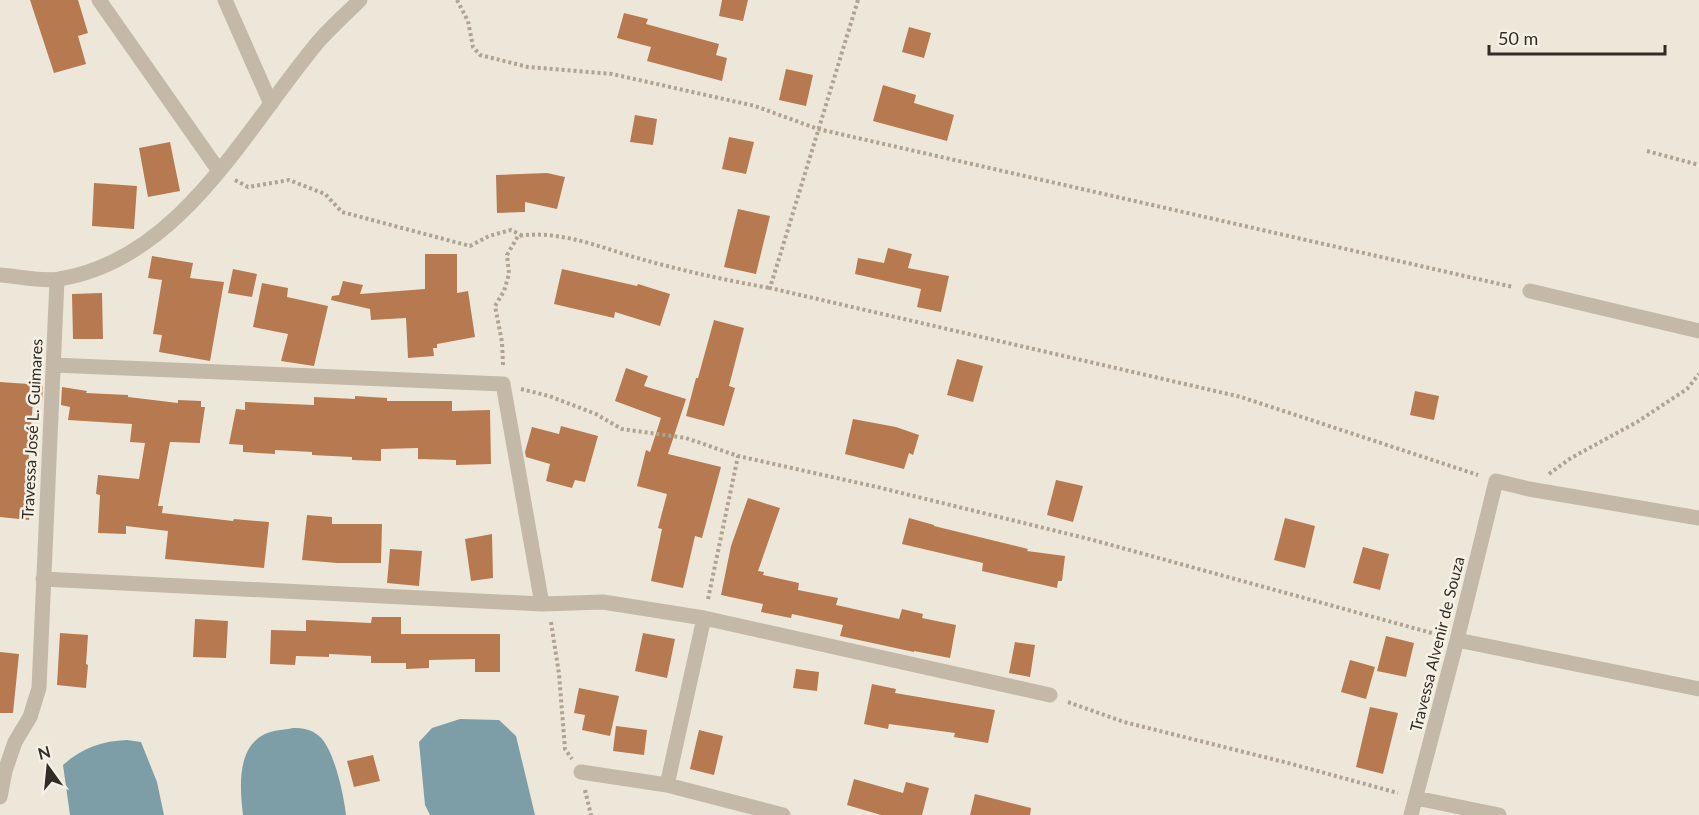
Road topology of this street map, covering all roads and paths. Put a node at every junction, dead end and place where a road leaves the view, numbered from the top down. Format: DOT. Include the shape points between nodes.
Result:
graph roads {
  1 [pos="99,0"];
  2 [pos="225,0"];
  3 [pos="360,0"];
  4 [pos="457,0"];
  5 [pos="858,0"];
  6 [pos="271,104"];
  7 [pos="818,129"];
  8 [pos="1647,151"];
  9 [pos="1699,165"];
  10 [pos="219,171"];
  11 [pos="523,236"];
  12 [pos="0,275"];
  13 [pos="57,280"];
  14 [pos="770,288"];
  15 [pos="1530,291"];
  16 [pos="1699,331"];
  17 [pos="53,365"];
  18 [pos="1699,374"];
  19 [pos="503,384"];
  20 [pos="738,456"];
  21 [pos="1496,481"];
  22 [pos="1529,489"];
  23 [pos="1699,518"];
  24 [pos="43,579"];
  25 [pos="545,604"];
  26 [pos="704,618"];
  27 [pos="1457,640"];
  28 [pos="1699,689"];
  29 [pos="1050,695"];
  30 [pos="581,772"];
  31 [pos="667,785"];
  32 [pos="0,797"];
  33 [pos="1416,798"];
  34 [pos="591,815"];
  35 [pos="783,815"];
  36 [pos="1411,815"];
  37 [pos="1499,815"];
  1 -- 10 [label="street"];
  2 -- 6 [label="street"];
  3 -- 6 [label="street" via="319,41"];
  4 -- 7 [label="path" via="468,21 473,47 480,55 528,67 612,74 755,106"];
  5 -- 7 [label="path"];
  6 -- 10 [label="street"];
  7 -- 14 [label="path"];
  7 -- 15 [label="path"];
  8 -- 9 [label="path"];
  10 -- 11 [label="path" via="248,188 289,180 325,194 342,212 470,246 511,230"];
  10 -- 13 [label="street" via="148,242 96,270"];
  11 -- 14 [label="path" via="538,233 567,238"];
  11 -- 19 [label="path" via="518,236 507,255 509,274 495,306 502,342"];
  12 -- 13 [label="street"];
  13 -- 17 [label="street, Travessa José L. Guimares"];
  14 -- 21 [label="path" via="1240,397"];
  15 -- 16 [label="street"];
  17 -- 19 [label="street"];
  17 -- 24 [label="street, Travessa José L. Guimares"];
  18 -- 22 [label="path" via="1687,389 1571,458"];
  19 -- 20 [label="path" via="549,396 622,429 686,438"];
  19 -- 25 [label="street"];
  20 -- 26 [label="path"];
  20 -- 27 [label="path" via="1093,540"];
  21 -- 22 [label="street"];
  21 -- 27 [label="street, Travessa Alvenir de Souza"];
  22 -- 23 [label="street"];
  24 -- 25 [label="street"];
  24 -- 32 [label="street, Travessa José L. Guimares" via="39,688 30,717 15,742"];
  25 -- 26 [label="street" via="603,602"];
  25 -- 30 [label="path" via="559,674 565,749"];
  26 -- 29 [label="street"];
  26 -- 31 [label="street"];
  27 -- 28 [label="street"];
  27 -- 33 [label="street, Travessa Alvenir de Souza"];
  29 -- 33 [label="path" via="1124,722"];
  30 -- 31 [label="street"];
  30 -- 34 [label="path"];
  31 -- 35 [label="street"];
  33 -- 36 [label="street, Travessa Alvenir de Souza"];
  33 -- 37 [label="street"];
}
